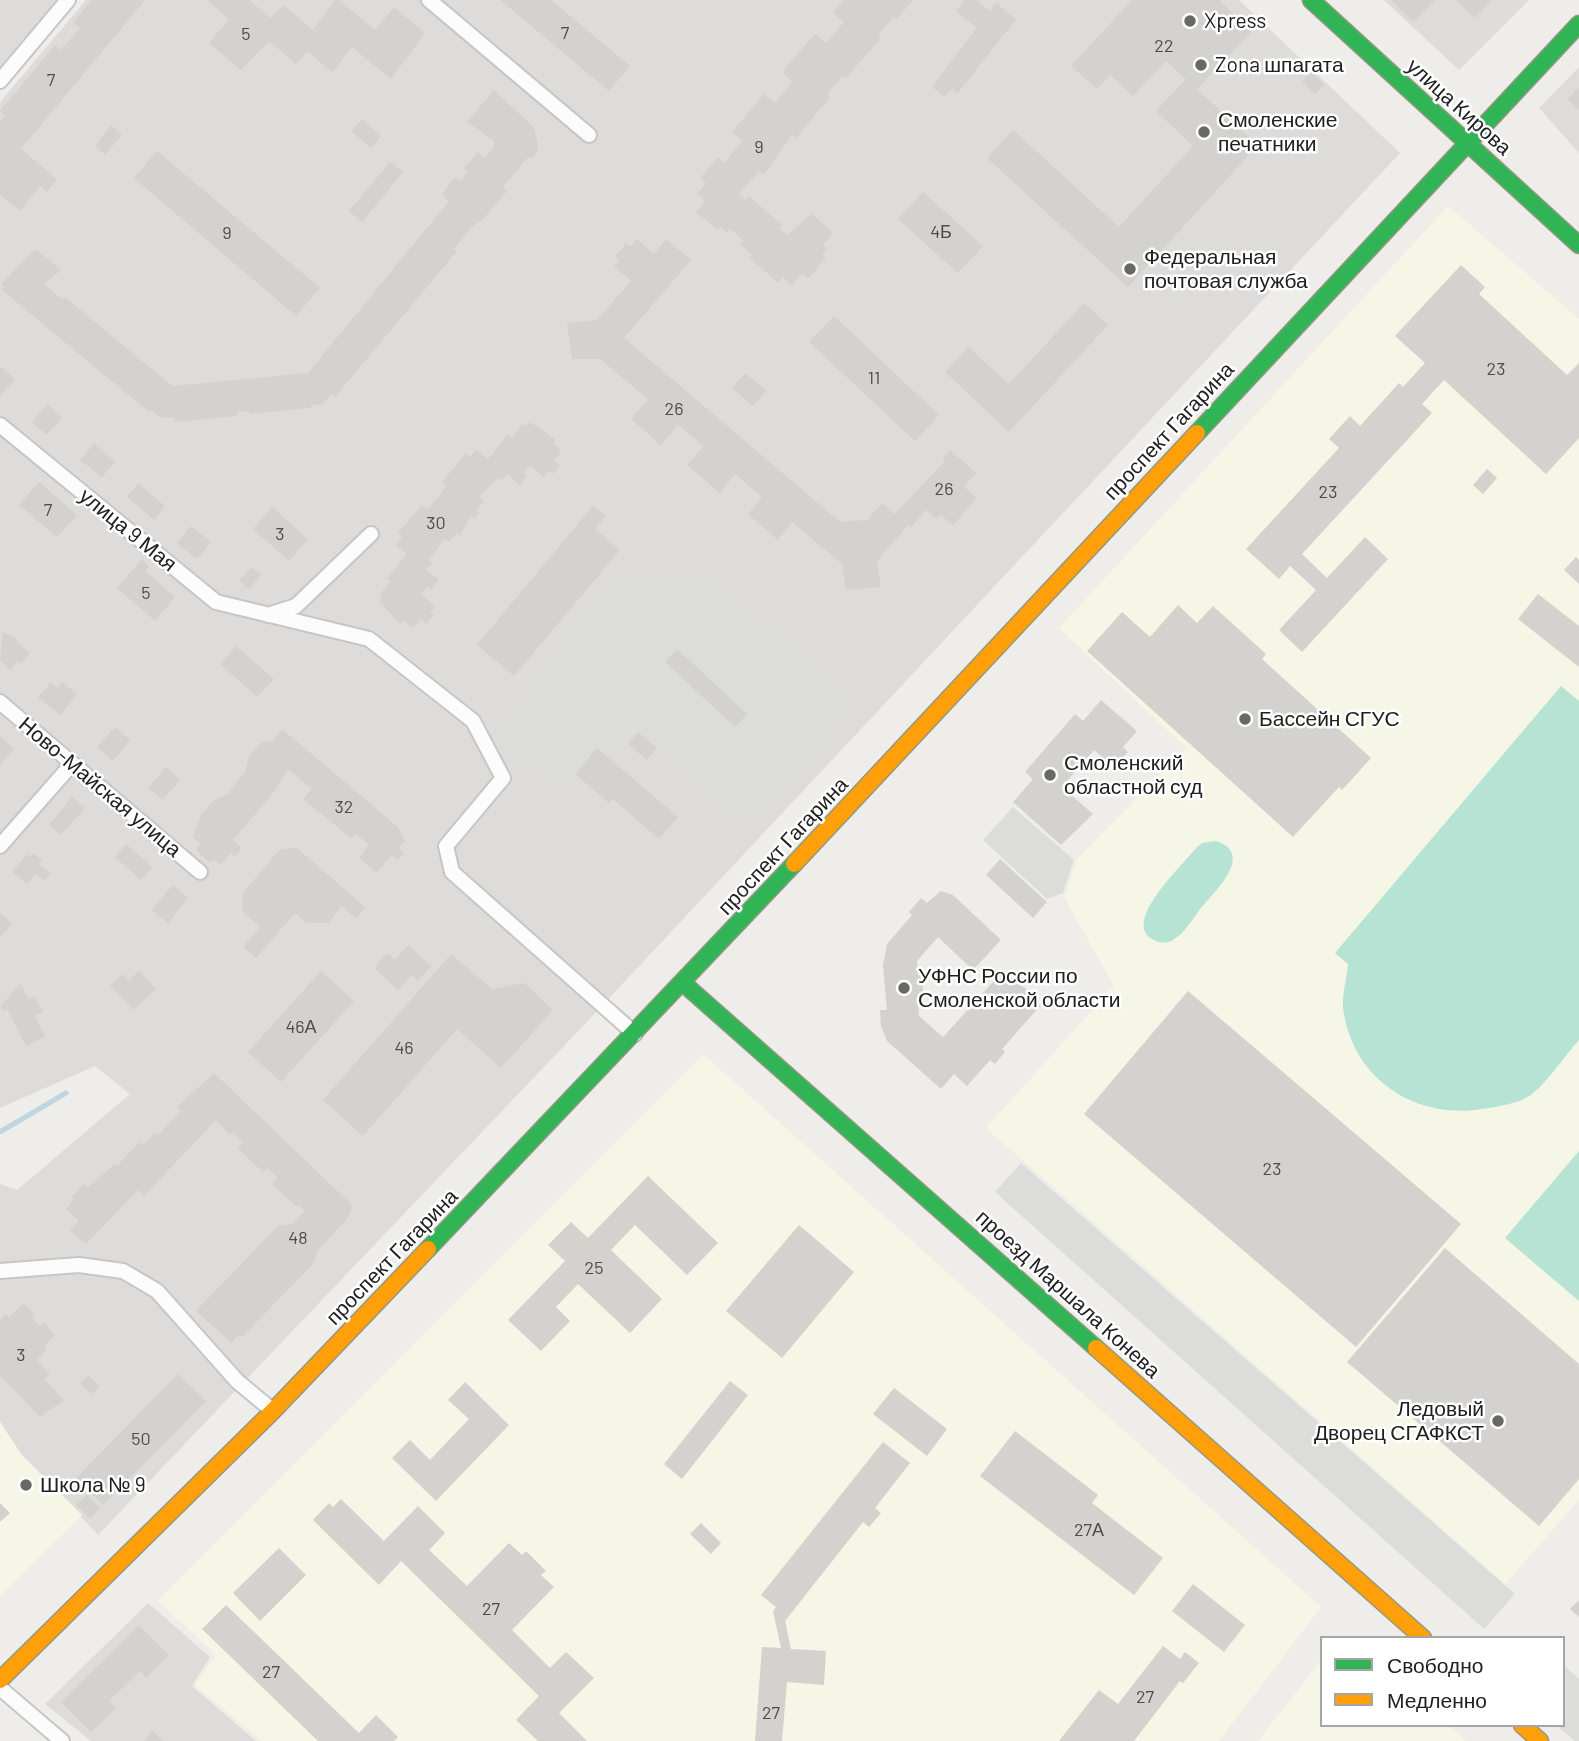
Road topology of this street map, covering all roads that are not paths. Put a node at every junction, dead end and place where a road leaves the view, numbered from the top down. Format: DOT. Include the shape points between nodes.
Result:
graph roads {
  1 [pos="68,0"];
  2 [pos="429,0"];
  3 [pos="1311,0"];
  4 [pos="1579,24"];
  5 [pos="0,82"];
  6 [pos="589,135"];
  7 [pos="1466,142"];
  8 [pos="1579,245"];
  9 [pos="0,425"];
  10 [pos="370,534"];
  11 [pos="267,616"];
  12 [pos="0,702"];
  13 [pos="72,764"];
  14 [pos="0,846"];
  15 [pos="200,872"];
  16 [pos="683,983"];
  17 [pos="635,1034"];
  18 [pos="0,1271"];
  19 [pos="273,1411"];
  20 [pos="1421,1636"];
  21 [pos="0,1680"];
  22 [pos="0,1688"];
  23 [pos="1524,1727"];
  24 [pos="62,1741"];
  25 [pos="1540,1741"];
  1 -- 5 [label="street"];
  2 -- 6 [label="street"];
  3 -- 7 [label="main road, улица Кирова"];
  4 -- 7 [label="main road, проспект Гагарина"];
  7 -- 8 [label="main road, улица Кирова"];
  7 -- 16 [label="main road, проспект Гагарина"];
  9 -- 11 [label="street, улица 9 Мая" via="216,602"];
  10 -- 11 [label="street" via="296,606"];
  11 -- 17 [label="street, улица 9 Мая" via="369,639 473,721 503,778 446,846 452,872"];
  12 -- 13 [label="street, Ново-Майская улица"];
  13 -- 14 [label="street"];
  13 -- 15 [label="street, Ново-Майская улица"];
  16 -- 17 [label="main road, проспект Гагарина"];
  16 -- 20 [label="main road, проезд Маршала Конева"];
  17 -- 19 [label="main road, проспект Гагарина"];
  18 -- 19 [label="street" via="79,1265 123,1271 157,1291 237,1381"];
  19 -- 21 [label="main road, проспект Гагарина"];
  22 -- 24 [label="street"];
  23 -- 25 [label="main road"];
}
